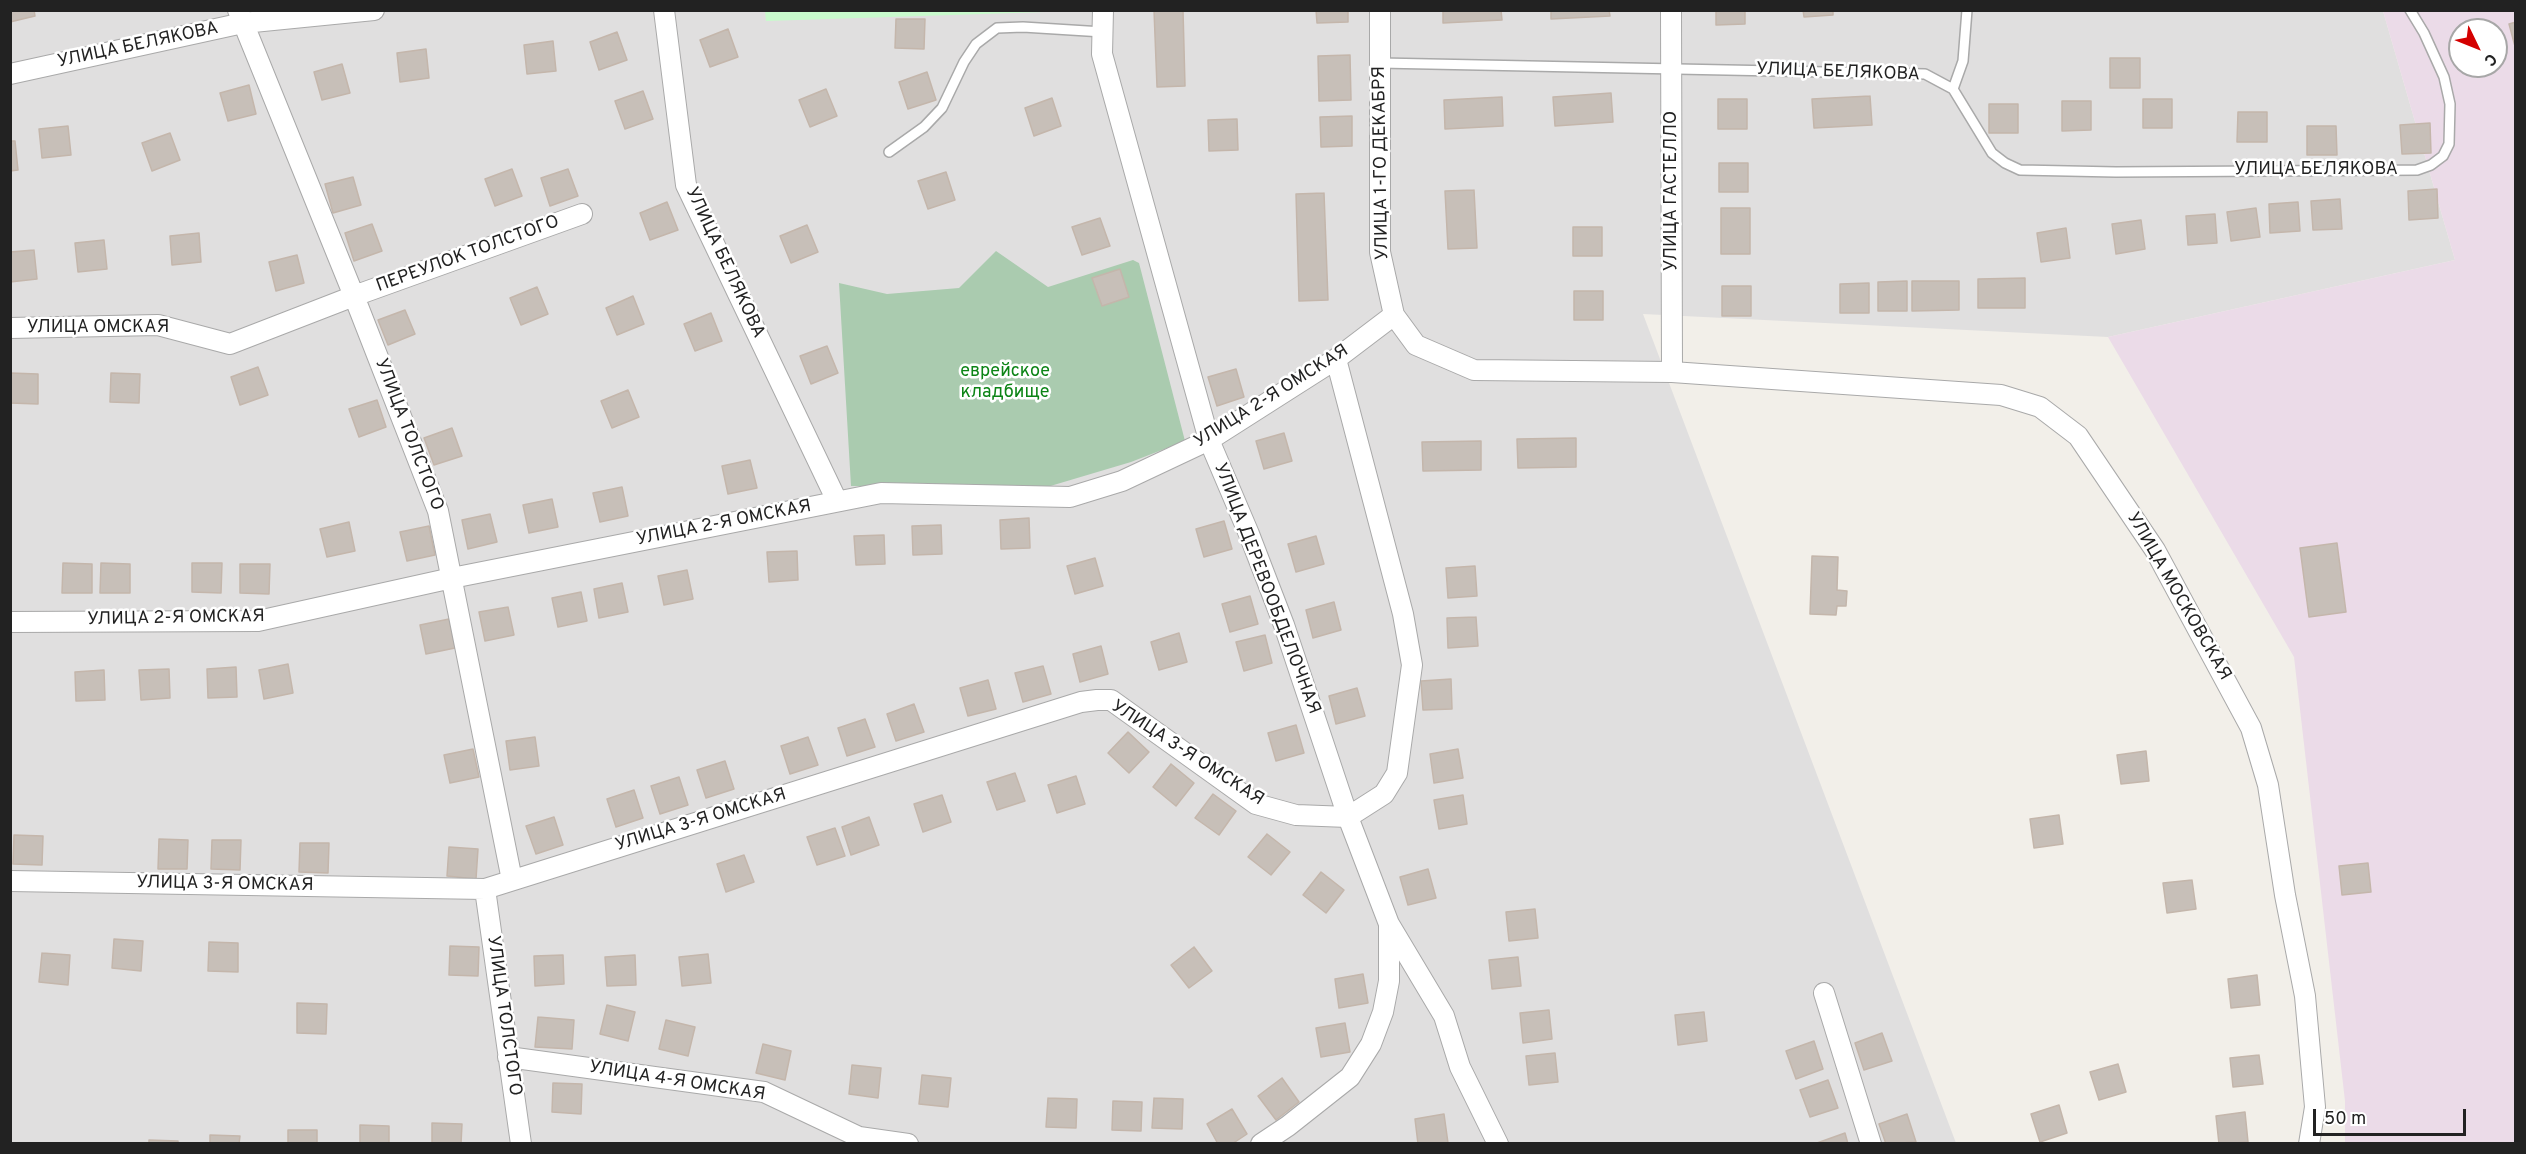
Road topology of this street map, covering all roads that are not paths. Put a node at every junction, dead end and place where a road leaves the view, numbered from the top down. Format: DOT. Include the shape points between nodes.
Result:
graph roads {
  1 [pos="374,10"];
  2 [pos="664,10"];
  3 [pos="1102,10"];
  4 [pos="1380,10"];
  5 [pos="1671,10"];
  6 [pos="1967,10"];
  7 [pos="2410,10"];
  8 [pos="240,17"];
  9 [pos="1103,32"];
  10 [pos="1380,63"];
  11 [pos="1672,68"];
  12 [pos="10,74"];
  13 [pos="1953,89"];
  14 [pos="889,152"];
  15 [pos="582,214"];
  16 [pos="354,296"];
  17 [pos="1394,315"];
  18 [pos="10,328"];
  19 [pos="1336,359"];
  20 [pos="1672,372"];
  21 [pos="1209,440"];
  22 [pos="837,501"];
  23 [pos="452,578"];
  24 [pos="10,622"];
  25 [pos="1348,818"];
  26 [pos="10,880"];
  27 [pos="512,880"];
  28 [pos="485,889"];
  29 [pos="1389,924"];
  30 [pos="1824,993"];
  31 [pos="508,1057"];
  32 [pos="520,1143"];
  33 [pos="908,1143"];
  34 [pos="1261,1143"];
  35 [pos="1498,1143"];
  36 [pos="1871,1143"];
  37 [pos="2309,1143"];
  1 -- 8 [label="street, УЛИЦА БЕЛЯКОВА"];
  2 -- 22 [label="street, УЛИЦА БЕЛЯКОВА" via="686,185"];
  3 -- 9 [label="street, УЛИЦА ДЕРЕВООБДЕЛОЧНАЯ"];
  4 -- 10 [label="street, УЛИЦА 1-ГО ДЕКАБРЯ"];
  5 -- 11 [label="street, УЛИЦА ГАСТЕЛЛО"];
  6 -- 13 [label="lane" via="1964,61"];
  7 -- 13 [label="lane, УЛИЦА БЕЛЯКОВА" via="2444,77 2450,104 2449,144 2443,156 2417,170 2020,170 1992,153"];
  8 -- 12 [label="street, УЛИЦА БЕЛЯКОВА"];
  8 -- 16 [label="street, УЛИЦА ТОЛСТОГО"];
  9 -- 14 [label="lane" via="997,28 976,44 942,108 924,127"];
  9 -- 21 [label="street, УЛИЦА ДЕРЕВООБДЕЛОЧНАЯ" via="1102,54"];
  10 -- 11 [label="lane, УЛИЦА БЕЛЯКОВА"];
  10 -- 17 [label="street, УЛИЦА 1-ГО ДЕКАБРЯ" via="1380,252"];
  11 -- 13 [label="lane, УЛИЦА БЕЛЯКОВА" via="1925,74"];
  11 -- 20 [label="street, УЛИЦА ГАСТЕЛЛО"];
  15 -- 16 [label="street, ПЕРЕУЛОК ТОЛСТОГО"];
  16 -- 18 [label="street, УЛИЦА ОМСКАЯ" via="230,344 158,325"];
  16 -- 23 [label="street, УЛИЦА ТОЛСТОГО" via="438,511"];
  17 -- 19 [label="street, УЛИЦА 2-Я ОМСКАЯ"];
  17 -- 20 [label="street, УЛИЦА МОСКОВСКАЯ" via="1416,345 1474,370"];
  19 -- 21 [label="street, УЛИЦА 2-Я ОМСКАЯ"];
  19 -- 25 [label="street" via="1403,614 1412,665 1397,773 1384,794"];
  20 -- 37 [label="street, УЛИЦА МОСКОВСКАЯ" via="2001,395 2040,406 2078,436 2155,550 2250,728 2268,786 2305,996 2315,1107"];
  21 -- 22 [label="street, УЛИЦА 2-Я ОМСКАЯ" via="1122,481 1070,497 881,493"];
  21 -- 25 [label="street, УЛИЦА ДЕРЕВООБДЕЛОЧНАЯ" via="1284,625"];
  22 -- 23 [label="street, УЛИЦА 2-Я ОМСКАЯ"];
  23 -- 24 [label="street, УЛИЦА 2-Я ОМСКАЯ" via="258,621"];
  23 -- 27 [label="street, УЛИЦА ТОЛСТОГО"];
  25 -- 27 [label="street, УЛИЦА 3-Я ОМСКАЯ" via="1296,815 1256,804 1111,700 1097,700"];
  25 -- 29 [label="street, УЛИЦА ДЕРЕВООБДЕЛОЧНАЯ"];
  26 -- 28 [label="street, УЛИЦА 3-Я ОМСКАЯ"];
  27 -- 28 [label="street, УЛИЦА 3-Я ОМСКАЯ"];
  28 -- 31 [label="street, УЛИЦА ТОЛСТОГО"];
  29 -- 34 [label="street" via="1389,981 1371,1044 1350,1077"];
  29 -- 35 [label="street, УЛИЦА ДЕРЕВООБДЕЛОЧНАЯ" via="1444,1016 1460,1067"];
  30 -- 36 [label="street"];
  31 -- 32 [label="street, УЛИЦА ТОЛСТОГО"];
  31 -- 33 [label="street, УЛИЦА 4-Я ОМСКАЯ" via="764,1092 859,1137"];
}
